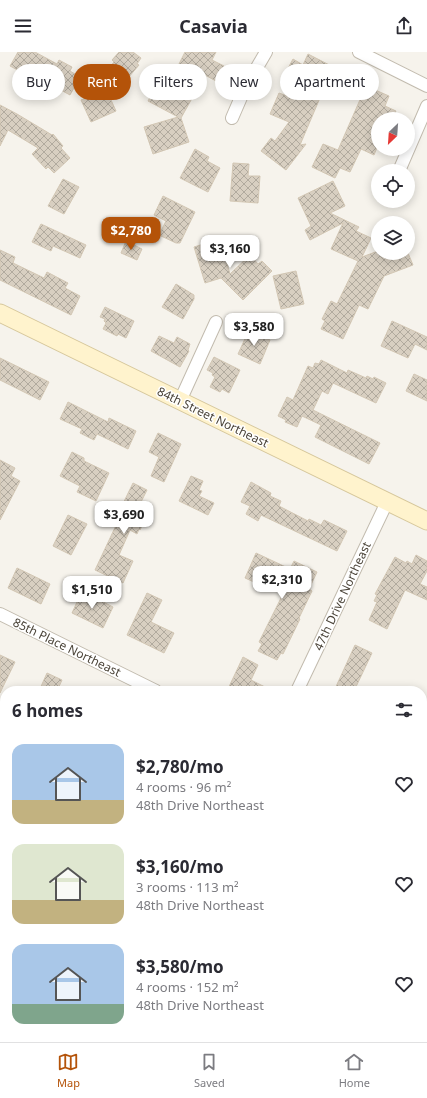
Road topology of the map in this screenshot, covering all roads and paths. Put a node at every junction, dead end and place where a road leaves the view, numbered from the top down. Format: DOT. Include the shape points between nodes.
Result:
graph roads {
  1 [pos="266,52"];
  2 [pos="359,52"];
  3 [pos="427,86"];
  4 [pos="427,106"];
  5 [pos="232,118"];
  6 [pos="402,164"];
  7 [pos="0,313"];
  8 [pos="216,322"];
  9 [pos="180,401"];
  10 [pos="387,502"];
  11 [pos="427,521"];
  12 [pos="0,614"];
  13 [pos="146,686"];
  14 [pos="299,686"];
  1 -- 5 [label="street" via="244,88"];
  2 -- 3 [label="street"];
  4 -- 6 [label="street"];
  7 -- 9 [label="street, 84th Street Northeast"];
  8 -- 9 [label="street"];
  9 -- 10 [label="street, 84th Street Northeast"];
  10 -- 11 [label="street, 84th Street Northeast"];
  10 -- 14 [label="street, 47th Drive Northeast"];
  12 -- 13 [label="street, 85th Place Northeast"];
}
